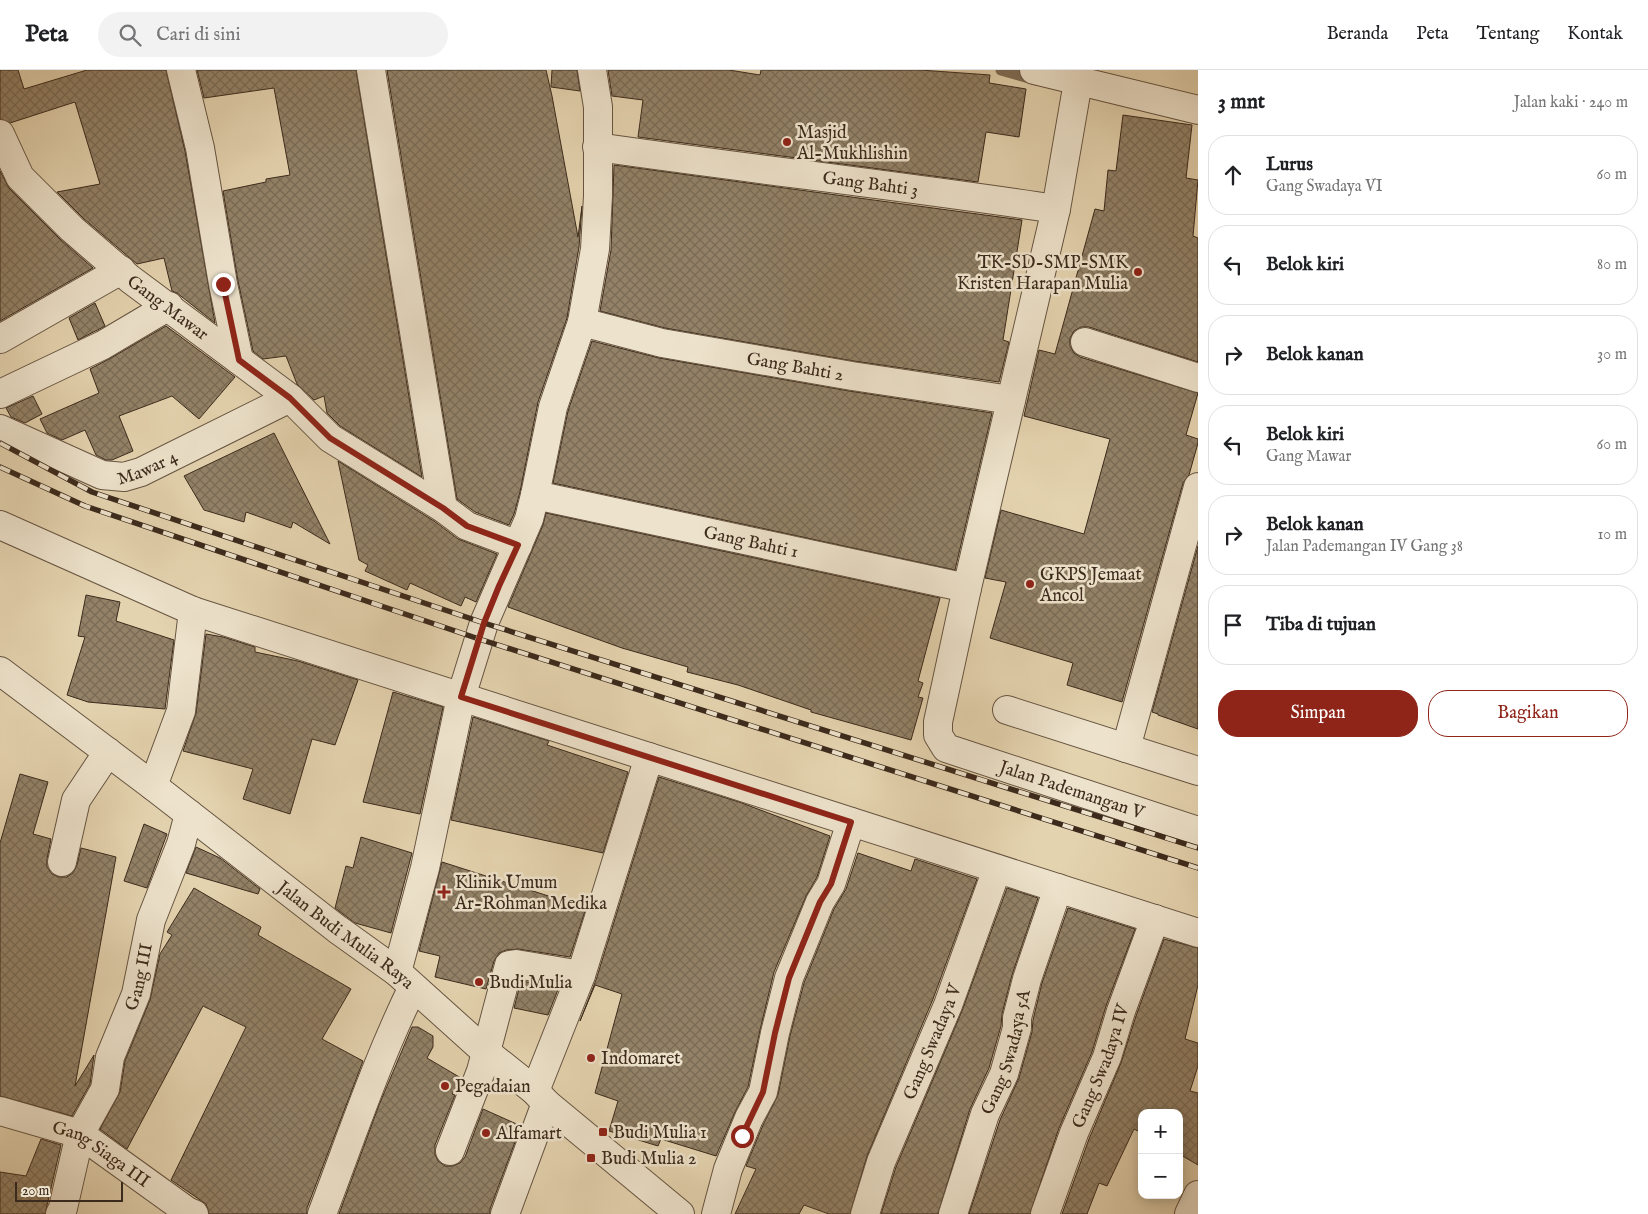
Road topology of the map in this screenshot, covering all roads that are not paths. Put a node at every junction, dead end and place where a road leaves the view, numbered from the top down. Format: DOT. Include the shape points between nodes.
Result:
graph roads {
  1 [pos="181,70"];
  2 [pos="371,70"];
  3 [pos="592,70"];
  4 [pos="1034,70"];
  5 [pos="1076,91"];
  6 [pos="1198,110"];
  7 [pos="0,135"];
  8 [pos="597,147"];
  9 [pos="1056,209"];
  10 [pos="121,270"];
  11 [pos="169,306"];
  12 [pos="582,322"];
  13 [pos="0,339"];
  14 [pos="1085,342"];
  15 [pos="239,360"];
  16 [pos="1198,378"];
  17 [pos="0,394"];
  18 [pos="290,398"];
  19 [pos="1011,400"];
  20 [pos="0,428"];
  21 [pos="1198,487"];
  22 [pos="535,495"];
  23 [pos="443,508"];
  24 [pos="0,525"];
  25 [pos="518,545"];
  26 [pos="967,588"];
  27 [pos="193,611"];
  28 [pos="0,671"];
  29 [pos="461,697"];
  30 [pos="1007,710"];
  31 [pos="1126,748"];
  32 [pos="108,752"];
  33 [pos="649,757"];
  34 [pos="1198,771"];
  35 [pos="153,786"];
  36 [pos="188,814"];
  37 [pos="851,822"];
  38 [pos="1198,831"];
  39 [pos="62,862"];
  40 [pos="997,869"];
  41 [pos="1058,888"];
  42 [pos="1155,919"];
  43 [pos="1198,933"];
  44 [pos="581,975"];
  45 [pos="405,979"];
  46 [pos="486,1052"];
  47 [pos="540,1097"];
  48 [pos="0,1111"];
  49 [pos="80,1134"];
  50 [pos="450,1151"];
  51 [pos="1198,1195"];
  52 [pos="671,1211"];
  53 [pos="60,1214"];
  54 [pos="194,1214"];
  55 [pos="322,1214"];
  56 [pos="505,1214"];
  57 [pos="716,1214"];
  58 [pos="865,1214"];
  59 [pos="953,1214"];
  60 [pos="1045,1214"];
  61 [pos="1189,1214"];
  1 -- 15 [label="street" via="200,148"];
  2 -- 23 [label="street"];
  3 -- 8 [label="street" via="598,107"];
  4 -- 5 [label="street"];
  5 -- 6 [label="street"];
  5 -- 9 [label="street"];
  7 -- 10 [label="street, Gang Mawar" via="20,178 72,229"];
  8 -- 9 [label="street, Gang Bahti 3"];
  8 -- 12 [label="street" via="595,249"];
  9 -- 19 [label="street"];
  10 -- 11 [label="street, Gang Mawar"];
  10 -- 13 [label="street"];
  11 -- 15 [label="street, Gang Mawar"];
  11 -- 17 [label="street" via="103,345"];
  12 -- 19 [label="street, Gang Bahti 2" via="662,343"];
  12 -- 22 [label="street" via="553,407"];
  14 -- 16 [label="street"];
  15 -- 18 [label="street, Gang Mawar"];
  18 -- 20 [label="street, Mawar 4" via="142,472 124,476 102,474"];
  18 -- 23 [label="street, Gang Mawar" via="330,438"];
  19 -- 26 [label="street"];
  21 -- 31 [label="street"];
  22 -- 25 [label="street"];
  22 -- 26 [label="street, Gang Bahti 1"];
  23 -- 25 [label="street, Gang Mawar" via="467,526"];
  24 -- 27 [label="street"];
  25 -- 29 [label="street" via="484,623"];
  26 -- 38 [label="street, Jalan Pademangan V" via="938,722 938,735 946,748"];
  27 -- 29 [label="street"];
  27 -- 35 [label="street" via="181,711"];
  28 -- 32 [label="street, Jalan Budi Mulia Raya"];
  29 -- 33 [label="street"];
  29 -- 45 [label="street"];
  30 -- 31 [label="street"];
  31 -- 34 [label="street"];
  32 -- 35 [label="street, Jalan Budi Mulia Raya"];
  32 -- 39 [label="street" via="76,800"];
  33 -- 37 [label="street"];
  33 -- 44 [label="street"];
  35 -- 36 [label="street, Jalan Budi Mulia Raya"];
  36 -- 45 [label="street, Jalan Budi Mulia Raya"];
  36 -- 49 [label="street, Gang III" via="151,920 136,994 110,1057 105,1089"];
  37 -- 40 [label="street"];
  37 -- 57 [label="street" via="831,884 820,902 789,978 763,1092 728,1169"];
  40 -- 41 [label="street"];
  40 -- 58 [label="street, Gang Swadaya V" via="948,1005 881,1162"];
  41 -- 42 [label="street"];
  41 -- 59 [label="street, Gang Swadaya 5A" via="1027,979 1004,1074 985,1114"];
  42 -- 43 [label="street"];
  42 -- 60 [label="street, Gang Swadaya IV" via="1107,1056 1074,1133"];
  44 -- 46 [label="street" via="509,965"];
  44 -- 47 [label="street"];
  45 -- 46 [label="street, Jalan Budi Mulia Raya"];
  45 -- 55 [label="street" via="400,1014"];
  46 -- 47 [label="street, Jalan Budi Mulia Raya"];
  46 -- 50 [label="street"];
  47 -- 52 [label="street, Jalan Budi Mulia Raya"];
  47 -- 56 [label="street"];
  48 -- 49 [label="street, Gang Siaga III"];
  49 -- 53 [label="street, Gang III"];
  49 -- 54 [label="street, Gang Siaga III"];
  51 -- 61 [label="street"];
}
